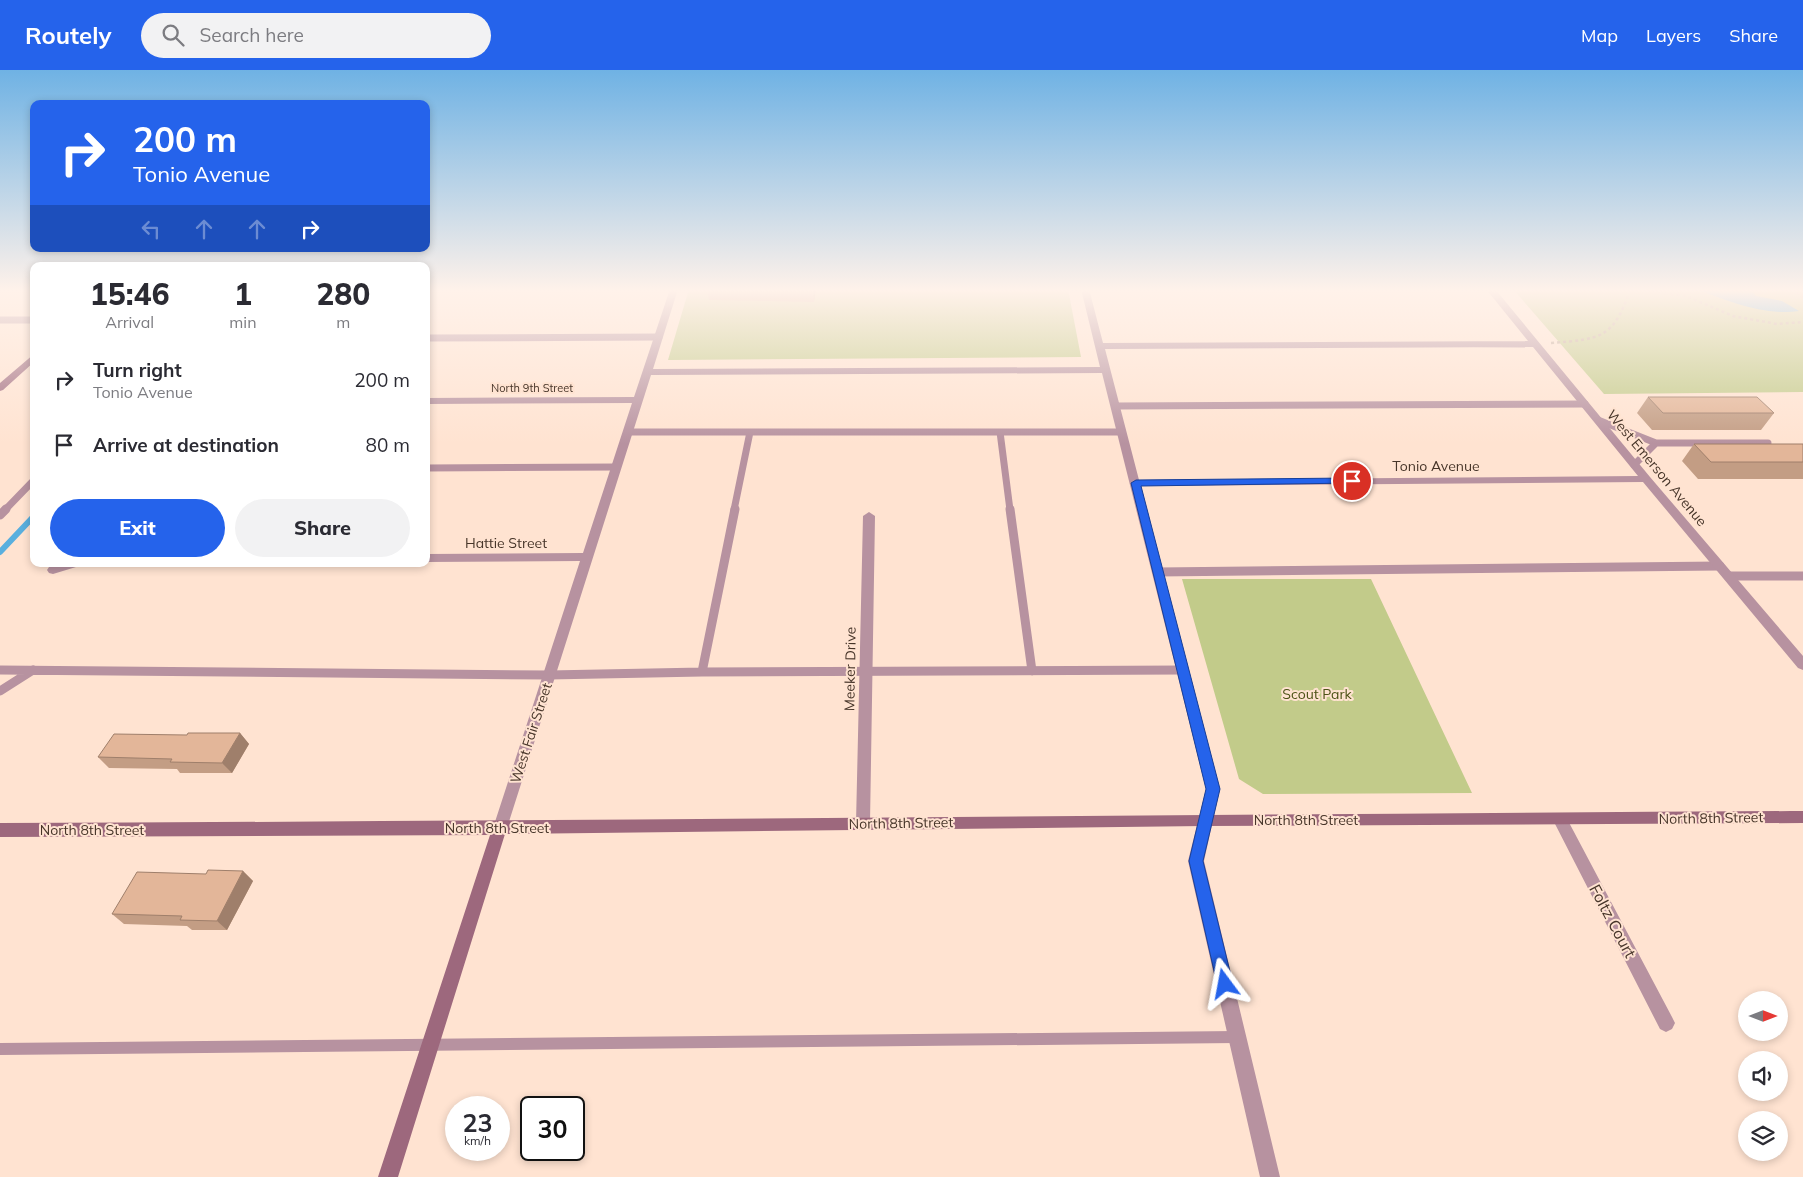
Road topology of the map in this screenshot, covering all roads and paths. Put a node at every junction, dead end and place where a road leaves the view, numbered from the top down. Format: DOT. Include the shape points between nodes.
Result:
graph roads {
  1 [pos="658,341"];
  2 [pos="1099,341"];
  3 [pos="1533,341"];
  4 [pos="1579,341"];
  5 [pos="1536,344"];
  6 [pos="1100,346"];
  7 [pos="30,362"];
  8 [pos="1106,370"];
  9 [pos="648,372"];
  10 [pos="1,387"];
  11 [pos="638,400"];
  12 [pos="430,401"];
  13 [pos="1584,404"];
  14 [pos="1115,406"];
  15 [pos="1598,420"];
  16 [pos="628,432"];
  17 [pos="750,432"];
  18 [pos="1000,432"];
  19 [pos="1122,432"];
  20 [pos="1656,443"];
  21 [pos="1768,443"];
  22 [pos="1634,466"];
  23 [pos="616,467"];
  24 [pos="430,468"];
  25 [pos="1646,479"];
  26 [pos="1136,483"];
  27 [pos="30,484"];
  28 [pos="0,515"];
  29 [pos="869,516"];
  30 [pos="587,557"];
  31 [pos="430,558"];
  32 [pos="1720,566"];
  33 [pos="62,567"];
  34 [pos="53,570"];
  35 [pos="1158,572"];
  36 [pos="1728,576"];
  37 [pos="1803,576"];
  38 [pos="1803,665"];
  39 [pos="0,670"];
  40 [pos="33,670"];
  41 [pos="1183,670"];
  42 [pos="1032,671"];
  43 [pos="702,672"];
  44 [pos="866,672"];
  45 [pos="549,675"];
  46 [pos="0,691"];
  47 [pos="1803,817"];
  48 [pos="1204,820"];
  49 [pos="1560,820"];
  50 [pos="863,824"];
  51 [pos="500,828"];
  52 [pos="0,830"];
  53 [pos="1666,1023"];
  54 [pos="1238,1037"];
  55 [pos="431,1045"];
  56 [pos="0,1049"];
  57 [pos="388,1177"];
  58 [pos="1270,1177"];
  1 -- 9 [label="street, West Fair Street"];
  2 -- 6 [label="street"];
  3 -- 5 [label="street, West Emerson Avenue"];
  4 -- 5 [label="path"];
  5 -- 6 [label="street"];
  5 -- 13 [label="street, West Emerson Avenue"];
  6 -- 8 [label="street"];
  7 -- 10 [label="street"];
  8 -- 9 [label="street"];
  8 -- 14 [label="street"];
  9 -- 11 [label="street, West Fair Street"];
  11 -- 12 [label="street, North 9th Street"];
  11 -- 16 [label="street, West Fair Street"];
  13 -- 14 [label="lane"];
  13 -- 15 [label="street, West Emerson Avenue"];
  14 -- 19 [label="street"];
  15 -- 20 [label="lane"];
  15 -- 22 [label="street, West Emerson Avenue"];
  16 -- 17 [label="lane"];
  16 -- 23 [label="street, West Fair Street"];
  17 -- 18 [label="lane"];
  17 -- 43 [label="lane"];
  18 -- 19 [label="lane"];
  18 -- 42 [label="lane"];
  19 -- 26 [label="street"];
  20 -- 21 [label="lane"];
  20 -- 22 [label="lane"];
  22 -- 25 [label="street, West Emerson Avenue"];
  23 -- 24 [label="lane"];
  23 -- 30 [label="street, West Fair Street"];
  25 -- 26 [label="street, Tonio Avenue"];
  25 -- 32 [label="street, West Emerson Avenue"];
  26 -- 35 [label="street"];
  27 -- 28 [label="lane"];
  29 -- 44 [label="street, Meeker Drive"];
  30 -- 31 [label="street, Hattie Street"];
  30 -- 45 [label="street, West Fair Street"];
  32 -- 35 [label="lane"];
  32 -- 36 [label="street, West Emerson Avenue"];
  33 -- 34 [label="street"];
  35 -- 41 [label="street"];
  36 -- 37 [label="lane"];
  36 -- 38 [label="street, West Emerson Avenue"];
  39 -- 40 [label="lane"];
  40 -- 45 [label="lane"];
  40 -- 46 [label="lane"];
  41 -- 42 [label="lane"];
  41 -- 48 [label="street" via="1213,789"];
  42 -- 44 [label="lane"];
  43 -- 44 [label="lane"];
  43 -- 45 [label="lane"];
  44 -- 50 [label="street, Meeker Drive"];
  45 -- 51 [label="street, West Fair Street"];
  47 -- 49 [label="street, North 8th Street"];
  48 -- 49 [label="street, North 8th Street"];
  48 -- 50 [label="street, North 8th Street"];
  48 -- 54 [label="street" via="1196,861"];
  49 -- 53 [label="street, Foltz Court"];
  50 -- 51 [label="street, North 8th Street"];
  51 -- 52 [label="street, North 8th Street"];
  51 -- 55 [label="street, West Fair Street"];
  54 -- 55 [label="lane"];
  54 -- 58 [label="street"];
  55 -- 56 [label="lane"];
  55 -- 57 [label="street, West Fair Street"];
}
